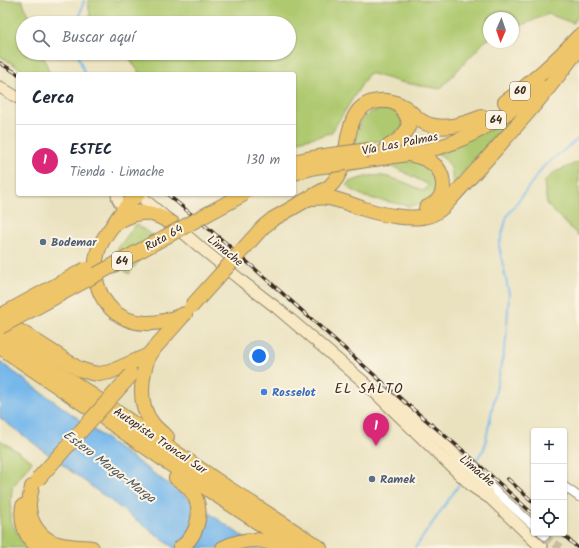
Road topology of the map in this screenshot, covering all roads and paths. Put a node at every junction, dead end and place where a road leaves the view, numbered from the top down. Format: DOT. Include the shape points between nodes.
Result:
graph roads {
  1 [pos="579,36"];
  2 [pos="574,55"];
  3 [pos="0,87"];
  4 [pos="16,97"];
  5 [pos="394,103"];
  6 [pos="482,118"];
  7 [pos="386,148"];
  8 [pos="409,154"];
  9 [pos="331,160"];
  10 [pos="296,162"];
  11 [pos="296,172"];
  12 [pos="333,183"];
  13 [pos="117,196"];
  14 [pos="136,196"];
  15 [pos="143,196"];
  16 [pos="151,196"];
  17 [pos="220,196"];
  18 [pos="240,196"];
  19 [pos="310,198"];
  20 [pos="125,208"];
  21 [pos="141,213"];
  22 [pos="172,223"];
  23 [pos="112,227"];
  24 [pos="277,308"];
  25 [pos="188,310"];
  26 [pos="0,316"];
  27 [pos="0,321"];
  28 [pos="0,327"];
  29 [pos="0,334"];
  30 [pos="0,347"];
  31 [pos="149,355"];
  32 [pos="21,361"];
  33 [pos="474,477"];
  34 [pos="35,483"];
  35 [pos="567,488"];
  36 [pos="579,497"];
  37 [pos="531,524"];
  38 [pos="280,547"];
  39 [pos="39,548"];
  40 [pos="92,548"];
  41 [pos="180,548"];
  42 [pos="223,548"];
  43 [pos="297,548"];
  44 [pos="320,548"];
  45 [pos="329,548"];
  46 [pos="542,548"];
  1 -- 6 [label="highway, Vía Las Palmas / 60" via="512,98"];
  2 -- 8 [label="highway, Vía Las Palmas / 64" via="526,99 484,127 449,144"];
  2 -- 19 [label="highway" via="522,119 448,202 435,213 418,217 393,216 336,200"];
  3 -- 4 [label="main road"];
  5 -- 6 [label="highway" via="404,107 422,121 437,126 450,126"];
  5 -- 7 [label="highway" via="407,116 408,129 396,143"];
  5 -- 12 [label="highway" via="372,102 357,112 350,129 343,163"];
  6 -- 7 [label="highway, Vía Las Palmas / 64" via="457,131 420,142"];
  7 -- 9 [label="highway, Vía Las Palmas / 64, bridge"];
  8 -- 9 [label="highway, Vía Las Palmas / 64, bridge" via="360,161"];
  8 -- 12 [label="highway" via="433,163 442,176 443,190 439,199 432,205 418,210 408,210 366,202"];
  9 -- 10 [label="highway, 64" via="307,159"];
  9 -- 11 [label="highway, 64"];
  12 -- 19 [label="highway"];
  13 -- 20 [label="main road"];
  14 -- 20 [label="highway"];
  15 -- 22 [label="main road, Limache"];
  16 -- 24 [label="main road, Limache" via="247,277"];
  17 -- 26 [label="highway, Ruta 64 / 64, bridge"];
  18 -- 28 [label="highway, Ruta 64 / 64, bridge"];
  19 -- 25 [label="highway, bridge" via="263,227"];
  20 -- 21 [label="main road"];
  20 -- 23 [label="highway"];
  21 -- 22 [label="highway" via="151,214"];
  21 -- 23 [label="highway" via="128,217"];
  22 -- 24 [label="main road, Limache"];
  23 -- 25 [label="highway" via="101,243 96,266 98,288 110,308 132,321 152,323 176,318"];
  24 -- 33 [label="main road, Limache" via="365,383 401,407 431,432 454,464"];
  25 -- 31 [label="highway"];
  27 -- 31 [label="highway" via="79,368 92,373 110,372"];
  29 -- 44 [label="highway, Autopista Troncal Sur"];
  30 -- 32 [label="highway, Autopista Troncal Sur"];
  31 -- 34 [label="highway, bridge"];
  31 -- 45 [label="highway" via="145,366 142,396 144,409 154,426"];
  32 -- 41 [label="highway" via="64,396 183,482 192,492 198,518 195,531"];
  32 -- 43 [label="highway, Autopista Troncal Sur"];
  33 -- 37 [label="street, Limache"];
  33 -- 46 [label="main road, Limache" via="491,499"];
  34 -- 39 [label="highway" via="25,498 22,517 28,536"];
  34 -- 40 [label="highway" via="29,510 40,534 58,544"];
  35 -- 36 [label="street"];
  38 -- 42 [label="highway" via="251,540 236,542"];
}
